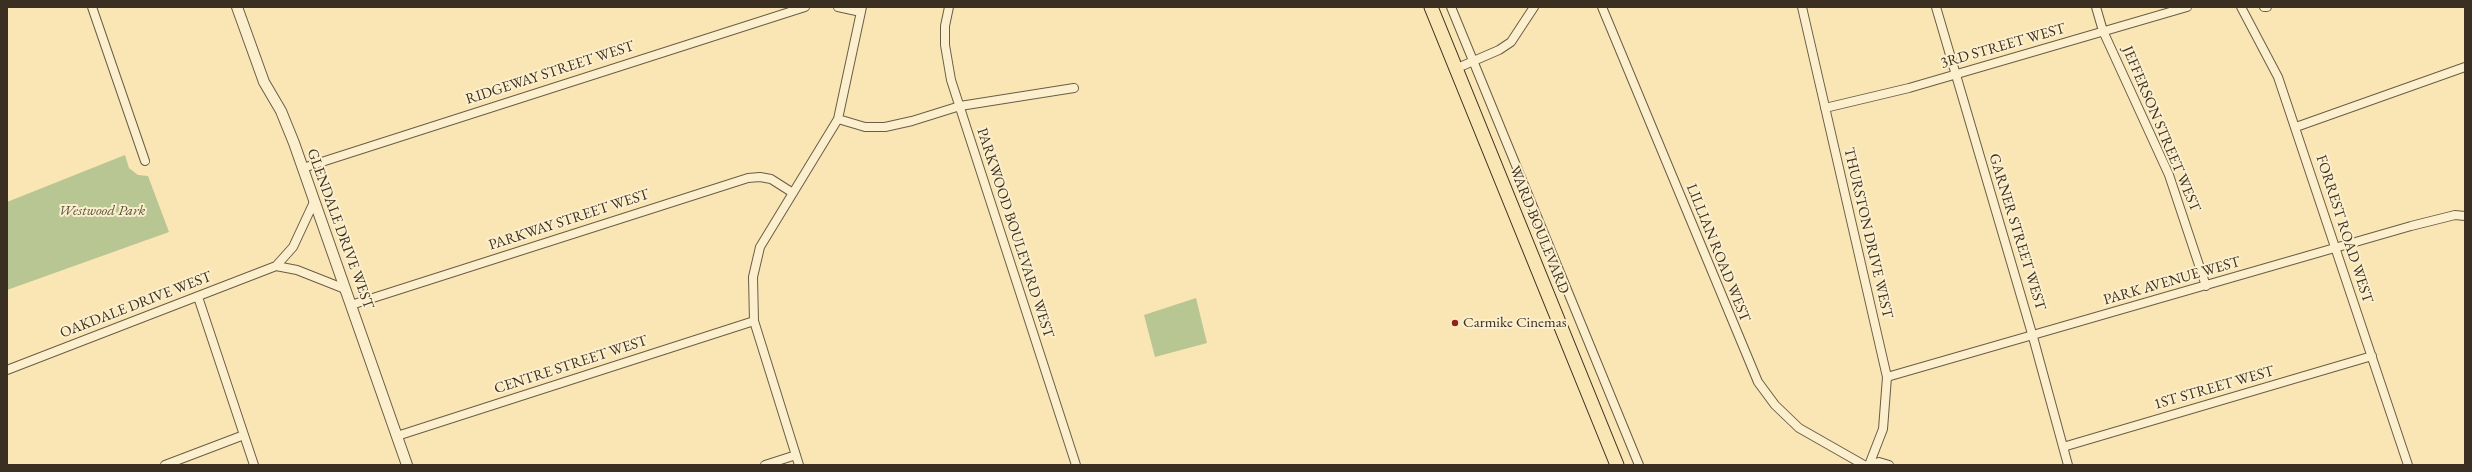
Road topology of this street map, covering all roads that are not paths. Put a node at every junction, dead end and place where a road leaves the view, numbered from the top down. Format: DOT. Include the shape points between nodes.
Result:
graph roads {
  1 [pos="92,7"];
  2 [pos="237,7"];
  3 [pos="806,7"];
  4 [pos="838,7"];
  5 [pos="949,7"];
  6 [pos="1430,7"];
  7 [pos="1451,7"];
  8 [pos="1534,7"];
  9 [pos="1602,7"];
  10 [pos="1802,7"];
  11 [pos="1936,7"];
  12 [pos="2096,7"];
  13 [pos="2187,7"];
  14 [pos="2241,7"];
  15 [pos="862,10"];
  16 [pos="2104,31"];
  17 [pos="1473,61"];
  18 [pos="2465,67"];
  19 [pos="1455,69"];
  20 [pos="1955,74"];
  21 [pos="1074,88"];
  22 [pos="960,106"];
  23 [pos="1825,108"];
  24 [pos="838,119"];
  25 [pos="2296,127"];
  26 [pos="145,161"];
  27 [pos="303,168"];
  28 [pos="793,193"];
  29 [pos="314,202"];
  30 [pos="2465,216"];
  31 [pos="2336,248"];
  32 [pos="276,266"];
  33 [pos="2206,286"];
  34 [pos="345,289"];
  35 [pos="198,297"];
  36 [pos="351,305"];
  37 [pos="754,321"];
  38 [pos="2033,337"];
  39 [pos="2372,356"];
  40 [pos="7,370"];
  41 [pos="1887,378"];
  42 [pos="244,435"];
  43 [pos="397,436"];
  44 [pos="2063,447"];
  45 [pos="796,455"];
  46 [pos="165,465"];
  47 [pos="254,465"];
  48 [pos="407,465"];
  49 [pos="765,465"];
  50 [pos="799,465"];
  51 [pos="1076,465"];
  52 [pos="1617,465"];
  53 [pos="1639,465"];
  54 [pos="1864,465"];
  55 [pos="1870,465"];
  56 [pos="1889,465"];
  57 [pos="2068,465"];
  58 [pos="2408,465"];
  1 -- 26 [label="street"];
  2 -- 27 [label="street, GLENDALE DRIVE WEST" via="256,63 281,111"];
  3 -- 27 [label="street, RIDGEWAY STREET WEST"];
  4 -- 15 [label="street"];
  5 -- 22 [label="street, PARKWOOD BOULEVARD WEST" via="944,45"];
  6 -- 19 [label="main road, WARD BOULEVARD"];
  7 -- 17 [label="street"];
  8 -- 17 [label="street" via="1511,42"];
  9 -- 54 [label="street, LILLIAN ROAD WEST" via="1758,382 1775,406 1799,428"];
  10 -- 23 [label="street, THURSTON DRIVE WEST"];
  11 -- 20 [label="street, GARNER STREET WEST"];
  12 -- 16 [label="street, JEFFERSON STREET WEST"];
  13 -- 16 [label="street, 3RD STREET WEST"];
  14 -- 25 [label="street, FORREST ROAD WEST" via="2274,68"];
  15 -- 24 [label="street"];
  16 -- 20 [label="street, 3RD STREET WEST"];
  16 -- 33 [label="street, JEFFERSON STREET WEST" via="2169,175"];
  17 -- 19 [label="street"];
  17 -- 53 [label="street"];
  18 -- 25 [label="street"];
  19 -- 52 [label="main road, WARD BOULEVARD" via="1521,224"];
  20 -- 23 [label="street, 3RD STREET WEST"];
  20 -- 38 [label="street, GARNER STREET WEST"];
  21 -- 22 [label="street"];
  22 -- 24 [label="street" via="885,127 865,127"];
  22 -- 51 [label="street, PARKWOOD BOULEVARD WEST"];
  23 -- 41 [label="street, THURSTON DRIVE WEST"];
  24 -- 28 [label="street"];
  25 -- 31 [label="street, FORREST ROAD WEST"];
  27 -- 29 [label="street, GLENDALE DRIVE WEST"];
  28 -- 36 [label="street, PARKWAY STREET WEST" via="771,179 748,178"];
  28 -- 37 [label="street" via="760,247 753,277"];
  29 -- 32 [label="street, OAKDALE DRIVE WEST" via="293,247"];
  29 -- 34 [label="street, GLENDALE DRIVE WEST"];
  30 -- 31 [label="street, PARK AVENUE WEST" via="2455,215"];
  31 -- 33 [label="street, PARK AVENUE WEST"];
  31 -- 39 [label="street, FORREST ROAD WEST"];
  32 -- 34 [label="street" via="297,270"];
  32 -- 35 [label="street, OAKDALE DRIVE WEST"];
  33 -- 38 [label="street, PARK AVENUE WEST"];
  34 -- 36 [label="street, GLENDALE DRIVE WEST"];
  35 -- 40 [label="street, OAKDALE DRIVE WEST"];
  35 -- 42 [label="street"];
  36 -- 43 [label="street, GLENDALE DRIVE WEST"];
  37 -- 43 [label="street, CENTRE STREET WEST"];
  37 -- 45 [label="street"];
  38 -- 41 [label="street, PARK AVENUE WEST"];
  38 -- 44 [label="street, GARNER STREET WEST"];
  39 -- 44 [label="street, 1ST STREET WEST"];
  39 -- 58 [label="street, FORREST ROAD WEST"];
  41 -- 55 [label="street, THURSTON DRIVE WEST" via="1883,429"];
  42 -- 46 [label="street"];
  42 -- 47 [label="street"];
  43 -- 48 [label="street, GLENDALE DRIVE WEST"];
  44 -- 57 [label="street, GARNER STREET WEST"];
  45 -- 49 [label="street"];
  45 -- 50 [label="street"];
  55 -- 56 [label="street" via="1879,462"];
}
